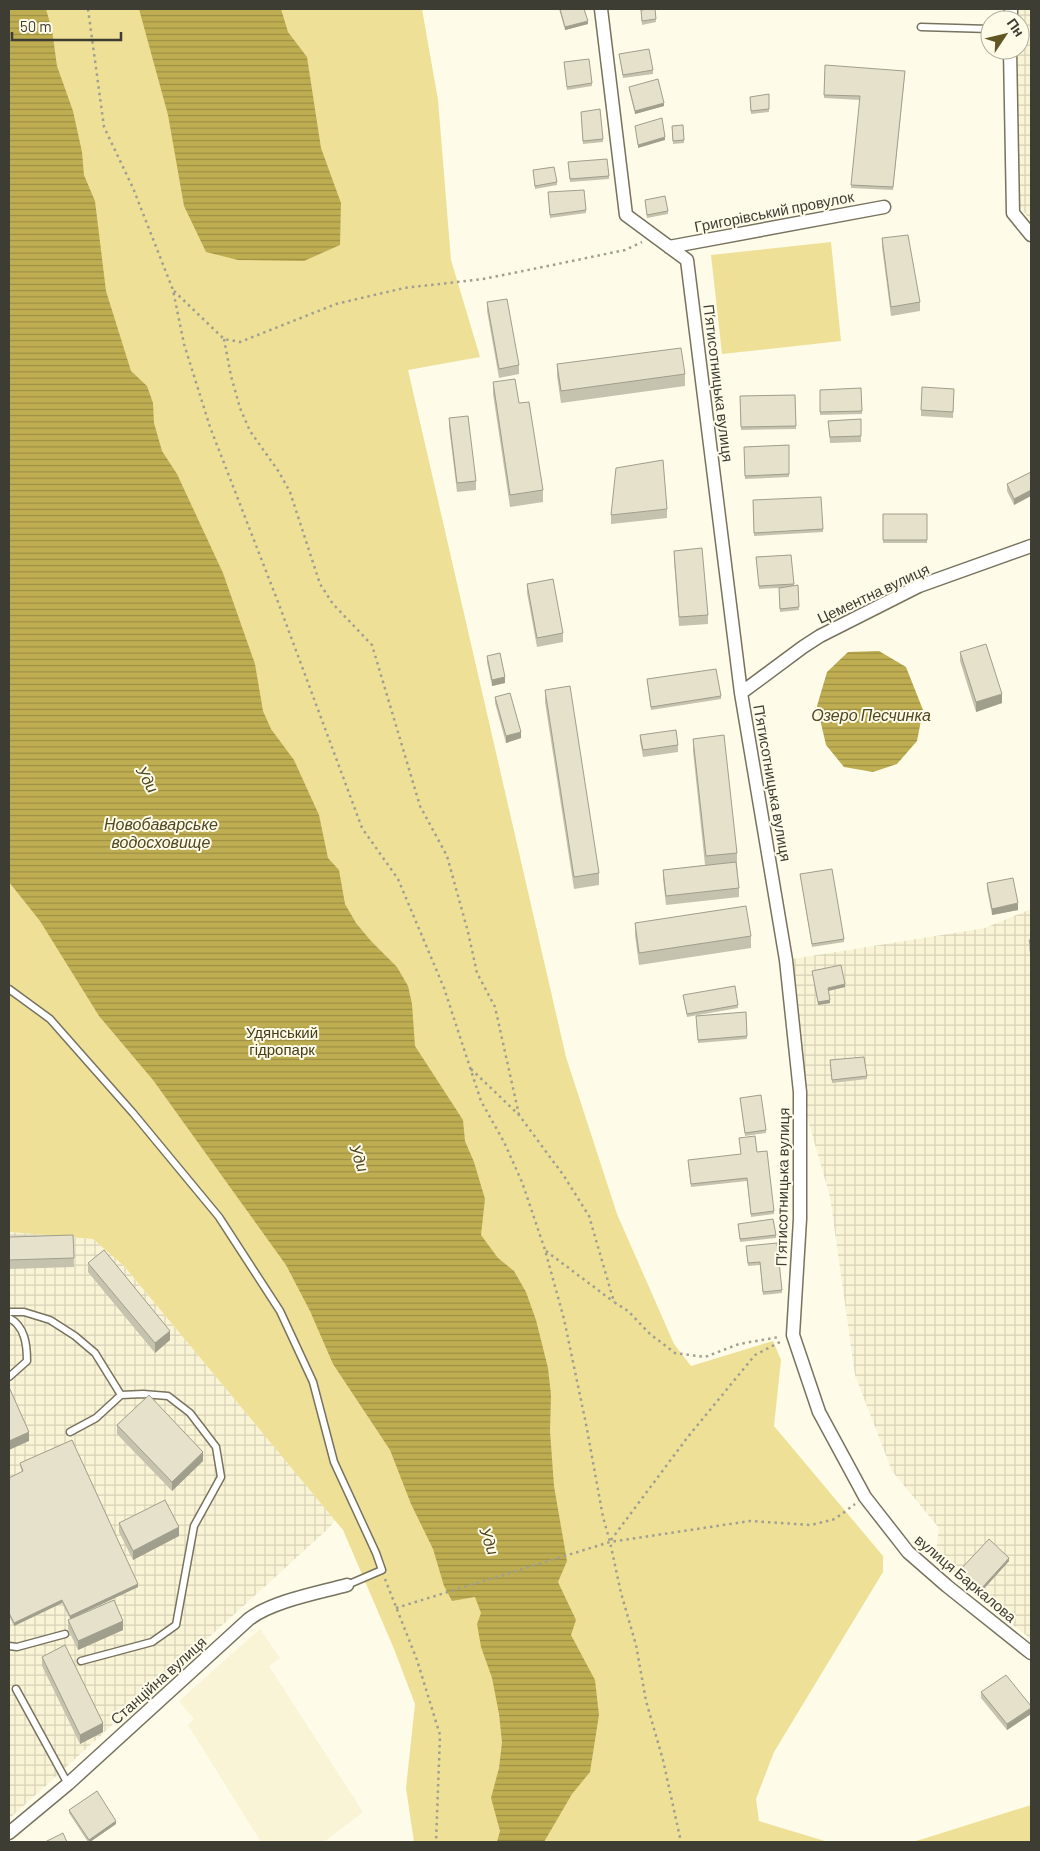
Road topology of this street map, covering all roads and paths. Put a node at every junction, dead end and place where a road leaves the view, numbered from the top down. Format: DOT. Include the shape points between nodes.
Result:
graph roads {
  1 [pos="88,9"];
  2 [pos="601,9"];
  3 [pos="921,27"];
  4 [pos="980,29"];
  5 [pos="1010,60"];
  6 [pos="884,207"];
  7 [pos="1031,235"];
  8 [pos="654,236"];
  9 [pos="670,247"];
  10 [pos="173,290"];
  11 [pos="224,338"];
  12 [pos="1031,546"];
  13 [pos="741,693"];
  14 [pos="9,989"];
  15 [pos="470,1068"];
  16 [pos="519,1115"];
  17 [pos="545,1250"];
  18 [pos="614,1302"];
  19 [pos="9,1312"];
  20 [pos="9,1318"];
  21 [pos="793,1335"];
  22 [pos="9,1378"];
  23 [pos="121,1396"];
  24 [pos="70,1432"];
  25 [pos="865,1497"];
  26 [pos="610,1542"];
  27 [pos="382,1570"];
  28 [pos="348,1585"];
  29 [pos="396,1608"];
  30 [pos="65,1634"];
  31 [pos="9,1646"];
  32 [pos="1031,1654"];
  33 [pos="81,1660"];
  34 [pos="16,1689"];
  35 [pos="68,1784"];
  36 [pos="9,1833"];
  37 [pos="436,1842"];
  38 [pos="680,1842"];
  1 -- 10 [label="path" via="104,127 133,188"];
  2 -- 8 [label="street, П’ятисотницька вулиця" via="626,215"];
  3 -- 4 [label="lane"];
  5 -- 7 [label="street" via="1013,212"];
  6 -- 9 [label="street, Григорівський провулок"];
  8 -- 9 [label="street, П’ятисотницька вулиця"];
  8 -- 11 [label="path" via="625,250 483,279 404,288 336,304 240,342"];
  9 -- 13 [label="street, П’ятисотницька вулиця" via="687,260"];
  10 -- 11 [label="path"];
  10 -- 15 [label="path" via="184,344 210,427 362,828 398,879 444,988"];
  11 -- 16 [label="path" via="240,408 250,431 290,492 320,584 333,604 372,645 420,806 447,856 477,972 494,1007"];
  12 -- 13 [label="street, Цементна вулиця" via="919,586 820,636"];
  13 -- 21 [label="street, П’ятисотницька вулиця" via="786,960 800,1092 800,1219"];
  14 -- 27 [label="lane" via="50,1019 132,1113 219,1217 280,1311 312,1382 334,1462"];
  15 -- 16 [label="path"];
  15 -- 17 [label="path" via="481,1101 522,1182"];
  16 -- 18 [label="path" via="589,1216"];
  17 -- 18 [label="path"];
  17 -- 26 [label="path" via="564,1319"];
  18 -- 21 [label="path" via="675,1353 705,1357 738,1344"];
  19 -- 23 [label="lane" via="24,1312 50,1320 75,1336 95,1353"];
  20 -- 22 [label="lane" via="17,1322 27,1343 27,1361"];
  21 -- 25 [label="street, вулиця Баркалова" via="819,1412"];
  21 -- 26 [label="path" via="755,1356 687,1438"];
  23 -- 24 [label="lane" via="96,1418"];
  23 -- 33 [label="lane" via="168,1396 190,1413 216,1446 221,1476 194,1526 176,1625 152,1642"];
  25 -- 26 [label="path" via="835,1519 810,1525 750,1521"];
  25 -- 32 [label="street, вулиця Баркалова" via="908,1552"];
  26 -- 29 [label="path"];
  26 -- 38 [label="path"];
  27 -- 28 [label="lane"];
  27 -- 29 [label="path"];
  28 -- 35 [label="street, Станційна вулиця" via="259,1612 249,1619"];
  29 -- 37 [label="path" via="418,1660 440,1735"];
  30 -- 31 [label="lane" via="17,1647"];
  34 -- 35 [label="lane"];
  35 -- 36 [label="street, Станційна вулиця"];
}
